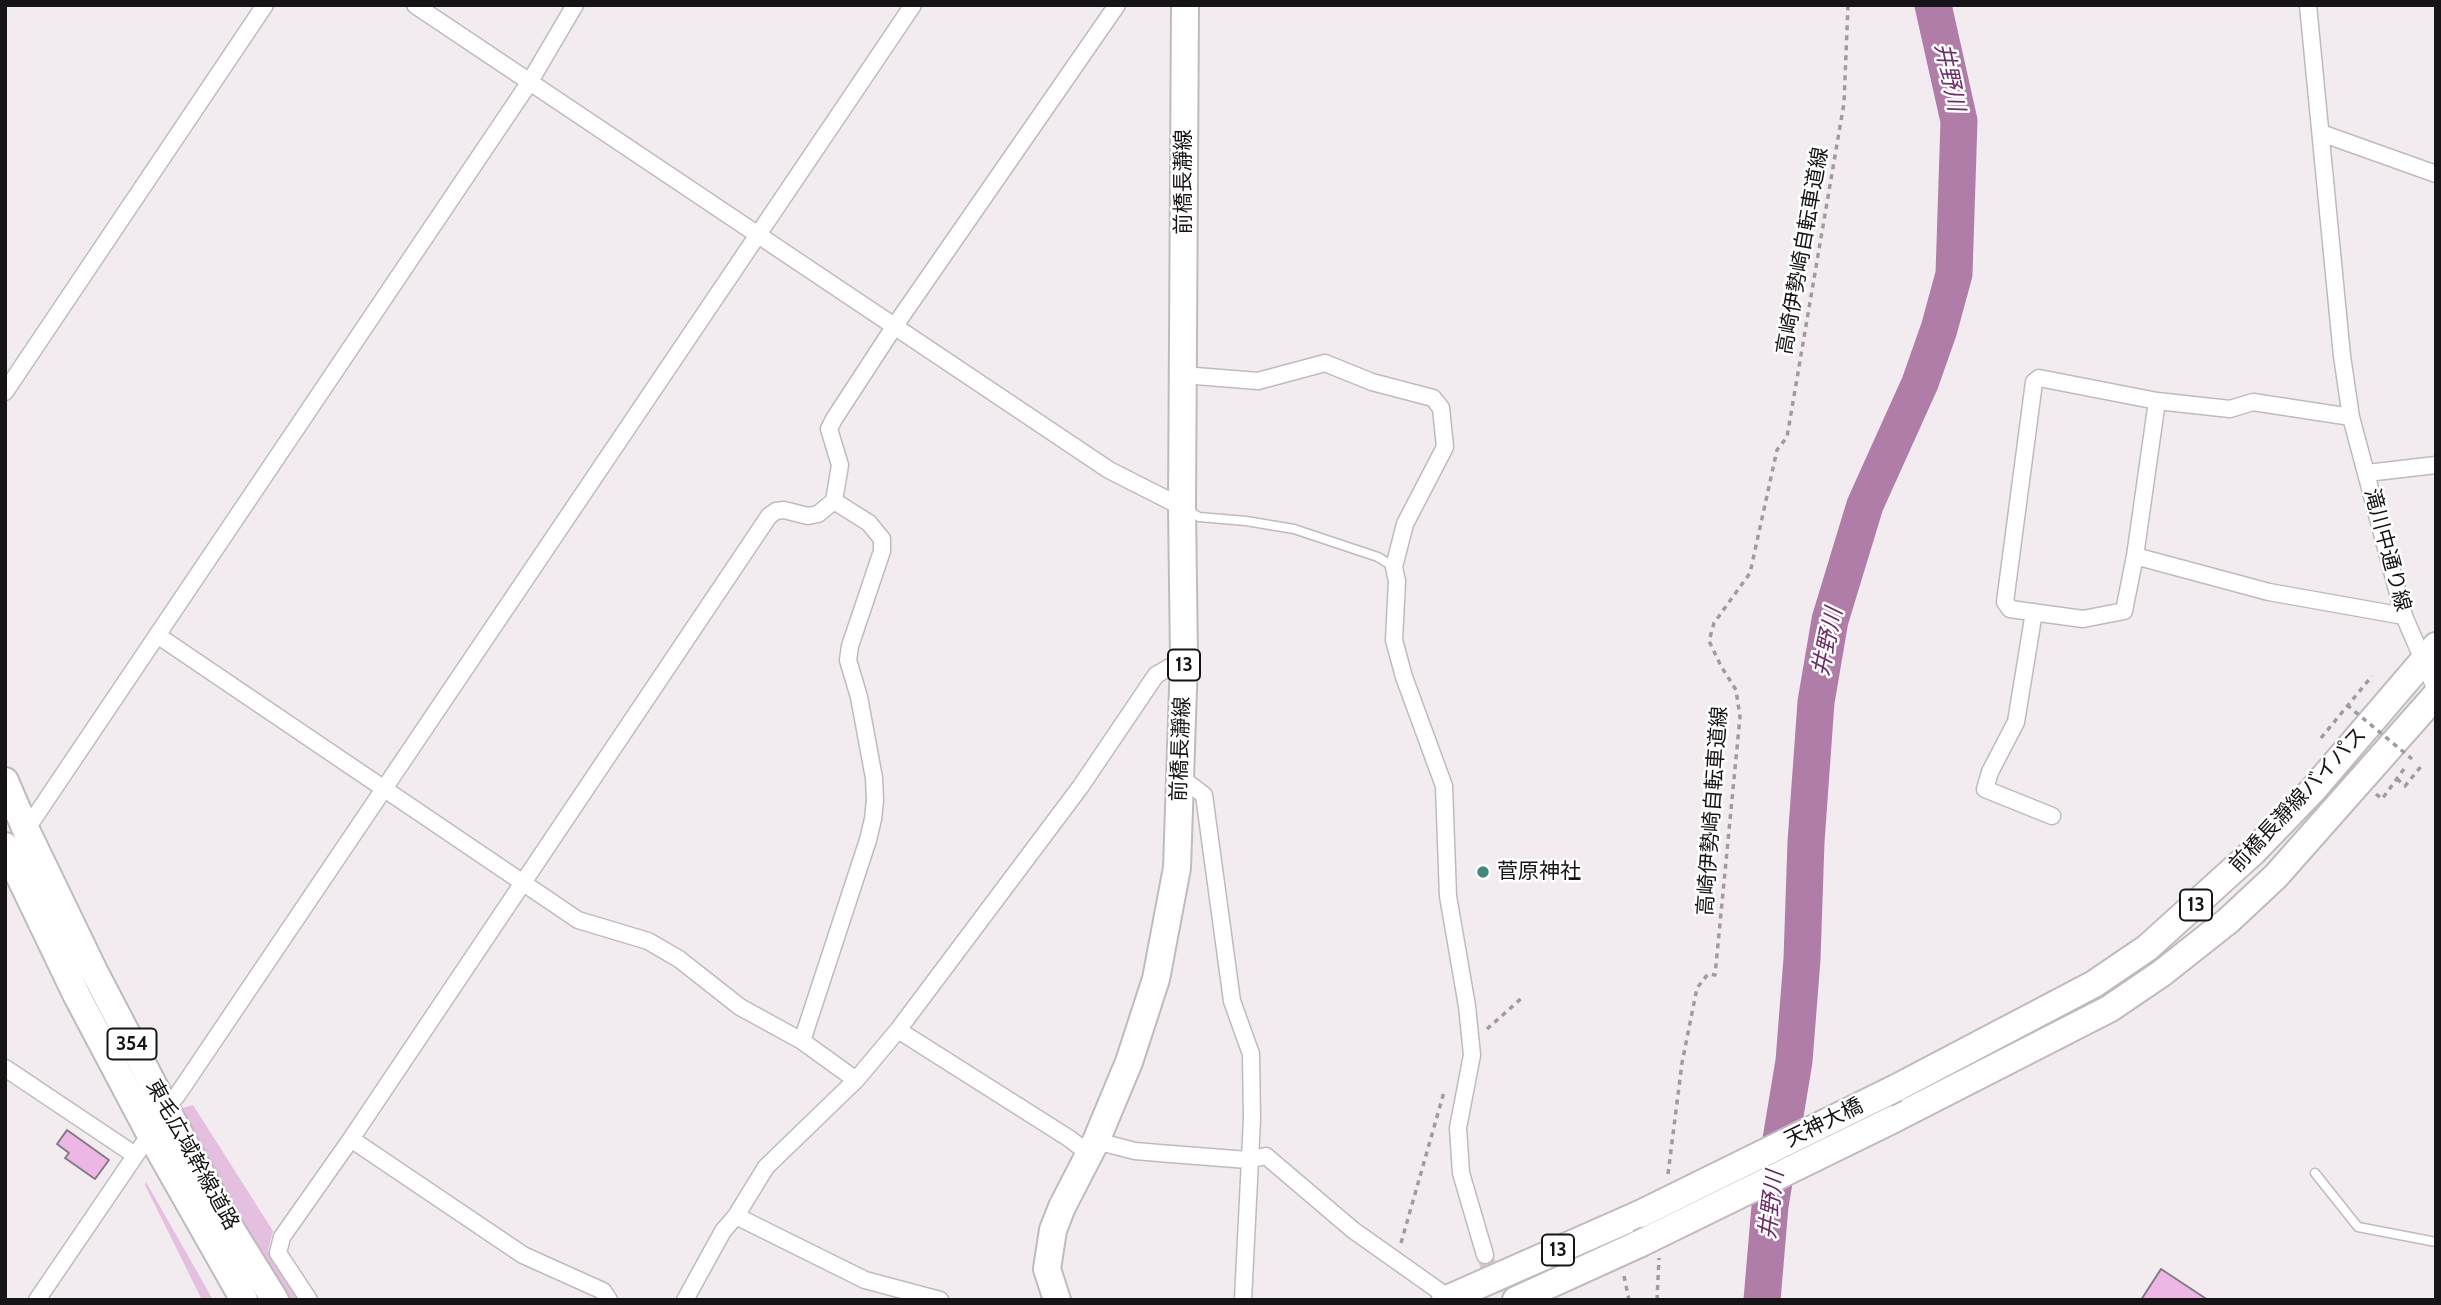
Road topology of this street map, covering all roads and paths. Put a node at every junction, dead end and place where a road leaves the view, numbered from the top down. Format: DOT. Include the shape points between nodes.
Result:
graph roads {
  1 [pos="265,5"];
  2 [pos="415,5"];
  3 [pos="575,5"];
  4 [pos="913,5"];
  5 [pos="1117,5"];
  6 [pos="1848,5"];
  7 [pos="2308,5"];
  8 [pos="1182,8"];
  9 [pos="529,83"];
  10 [pos="2321,134"];
  11 [pos="2436,174"];
  12 [pos="757,234"];
  13 [pos="894,327"];
  14 [pos="1183,375"];
  15 [pos="5,393"];
  16 [pos="2157,401"];
  17 [pos="2351,417"];
  18 [pos="2436,465"];
  19 [pos="2367,473"];
  20 [pos="834,501"];
  21 [pos="1182,507"];
  22 [pos="2135,556"];
  23 [pos="1394,566"];
  24 [pos="2034,612"];
  25 [pos="2404,616"];
  26 [pos="158,635"];
  27 [pos="2430,653"];
  28 [pos="1184,659"];
  29 [pos="2372,676"];
  30 [pos="2436,690"];
  31 [pos="2436,695"];
  32 [pos="2347,705"];
  33 [pos="2321,738"];
  34 [pos="2423,764"];
  35 [pos="1179,776"];
  36 [pos="2397,779"];
  37 [pos="5,780"];
  38 [pos="383,790"];
  39 [pos="2382,799"];
  40 [pos="2052,816"];
  41 [pos="11,847"];
  42 [pos="522,884"];
  43 [pos="898,1030"];
  44 [pos="802,1041"];
  45 [pos="5,1068"];
  46 [pos="856,1080"];
  47 [pos="1896,1088"];
  48 [pos="166,1110"];
  49 [pos="1894,1119"];
  50 [pos="351,1139"];
  51 [pos="142,1145"];
  52 [pos="1092,1148"];
  53 [pos="1248,1160"];
  54 [pos="2315,1173"];
  55 [pos="1666,1187"];
  56 [pos="736,1216"];
  57 [pos="2436,1241"];
  58 [pos="1649,1249"];
  59 [pos="1485,1255"];
  60 [pos="1623,1267"];
  61 [pos="1055,1299"];
  62 [pos="1447,1299"];
  63 [pos="37,1300"];
  64 [pos="244,1300"];
  65 [pos="275,1300"];
  66 [pos="309,1300"];
  67 [pos="608,1300"];
  68 [pos="685,1300"];
  69 [pos="940,1300"];
  70 [pos="1243,1300"];
  71 [pos="1516,1300"];
  72 [pos="1629,1300"];
  73 [pos="1657,1300"];
  1 -- 15 [label="street"];
  2 -- 9 [label="street"];
  3 -- 9 [label="street"];
  4 -- 12 [label="street"];
  5 -- 13 [label="street"];
  6 -- 55 [label="path, 高崎伊勢崎自転車道線" via="1844,103 1787,437 1777,450 1750,573 1714,623 1709,641 1736,690 1740,717 1715,975 1708,974 1697,988"];
  7 -- 10 [label="street"];
  8 -- 14 [label="main road, 前橋長瀞線 / 13"];
  9 -- 12 [label="street"];
  9 -- 26 [label="street"];
  10 -- 11 [label="street"];
  10 -- 17 [label="street"];
  12 -- 13 [label="street"];
  12 -- 38 [label="street"];
  13 -- 20 [label="street" via="830,429 840,465"];
  13 -- 21 [label="street" via="1109,470"];
  14 -- 21 [label="main road, 前橋長瀞線 / 13"];
  14 -- 23 [label="street" via="1258,381 1325,363 1372,382 1433,398 1441,408 1445,447 1405,524"];
  16 -- 17 [label="street" via="2230,409 2253,401"];
  16 -- 22 [label="street"];
  16 -- 24 [label="street" via="2039,378 2034,382 2004,602 2010,609"];
  17 -- 19 [label="street"];
  18 -- 19 [label="street, 滝川中通り線"];
  19 -- 25 [label="street, 滝川中通り線"];
  20 -- 42 [label="street" via="818,514 785,510 769,516"];
  20 -- 44 [label="street" via="869,523 882,539 848,660 874,778 874,809 868,841"];
  21 -- 23 [label="lane" via="1199,517 1294,529"];
  21 -- 28 [label="main road, 前橋長瀞線 / 13"];
  22 -- 24 [label="street" via="2124,611 2083,619"];
  22 -- 25 [label="street" via="2269,592"];
  23 -- 59 [label="street" via="1394,640 1444,786 1448,896 1472,1055 1458,1128 1461,1173"];
  24 -- 40 [label="street" via="2016,722 1985,789"];
  25 -- 27 [label="street, 滝川中通り線"];
  26 -- 38 [label="street"];
  26 -- 41 [label="street"];
  27 -- 30 [label="street, 滝川中通り線"];
  27 -- 47 [label="main road, 前橋長瀞線バイパス / 13" via="2312,791 2253,852 2147,948 2094,984"];
  28 -- 35 [label="main road, 前橋長瀞線 / 13"];
  28 -- 43 [label="street" via="1156,675 1081,786"];
  29 -- 32 [label="path"];
  31 -- 49 [label="main road, 前橋長瀞線バイパス / 13" via="2276,876 2171,966 2109,1009"];
  32 -- 33 [label="path"];
  32 -- 36 [label="path, bridge" via="2412,759"];
  34 -- 36 [label="path" via="2405,786"];
  35 -- 52 [label="main road, 前橋長瀞線 / 13" via="1177,868 1156,979 1129,1062"];
  35 -- 53 [label="street" via="1204,795 1232,1001 1251,1054"];
  36 -- 39 [label="path"];
  37 -- 41 [label="main road, 東毛広域幹線道路 / 354"];
  38 -- 42 [label="street"];
  38 -- 48 [label="street"];
  41 -- 48 [label="main road, 東毛広域幹線道路 / 354" via="94,971"];
  41 -- 51 [label="main road, 東毛広域幹線道路 / 354"];
  42 -- 44 [label="street" via="578,920 648,942 679,959 740,1007"];
  42 -- 50 [label="street"];
  43 -- 46 [label="street"];
  43 -- 52 [label="street" via="1070,1139"];
  44 -- 46 [label="street"];
  45 -- 51 [label="street"];
  46 -- 56 [label="street" via="766,1167"];
  47 -- 62 [label="main road, 天神大橋 / 13, bridge" via="1640,1214"];
  48 -- 65 [label="main road, 東毛広域幹線道路 / 354"];
  49 -- 58 [label="main road, 天神大橋 / 13, bridge"];
  50 -- 66 [label="street" via="282,1237 278,1253"];
  50 -- 67 [label="street" via="523,1255 603,1291"];
  51 -- 63 [label="street"];
  51 -- 64 [label="main road, 東毛広域幹線道路 / 354"];
  52 -- 53 [label="street"];
  52 -- 61 [label="main road, 前橋長瀞線 / 13" via="1053,1230 1048,1269"];
  53 -- 62 [label="street" via="1266,1156 1353,1230"];
  53 -- 70 [label="street"];
  54 -- 57 [label="lane" via="2358,1227"];
  56 -- 68 [label="street"];
  56 -- 69 [label="street" via="865,1280"];
  58 -- 71 [label="main road, 13"];
  58 -- 73 [label="path"];
  60 -- 72 [label="path"];
}
